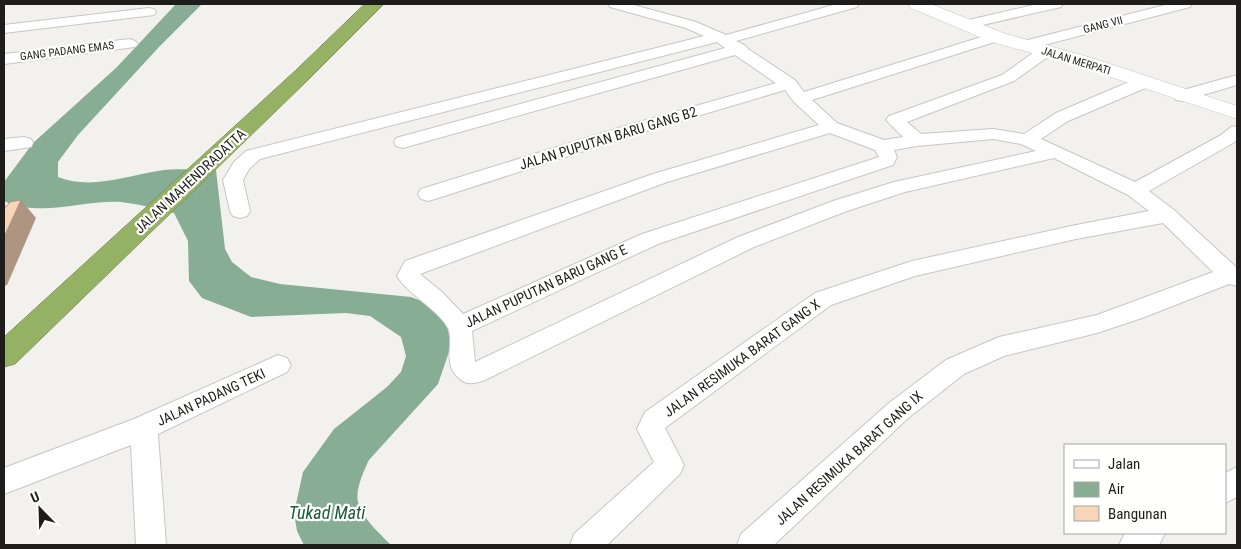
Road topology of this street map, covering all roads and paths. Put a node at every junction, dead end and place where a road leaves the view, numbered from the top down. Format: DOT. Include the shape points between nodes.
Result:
graph roads {
  1 [pos="374,4"];
  2 [pos="615,4"];
  3 [pos="852,4"];
  4 [pos="917,4"];
  5 [pos="1056,4"];
  6 [pos="1185,4"];
  7 [pos="639,6"];
  8 [pos="149,12"];
  9 [pos="965,25"];
  10 [pos="4,29"];
  11 [pos="996,37"];
  12 [pos="728,42"];
  13 [pos="130,44"];
  14 [pos="1022,45"];
  15 [pos="1046,51"];
  16 [pos="4,59"];
  17 [pos="1237,80"];
  18 [pos="1144,82"];
  19 [pos="794,91"];
  20 [pos="1182,96"];
  21 [pos="1237,112"];
  22 [pos="831,127"];
  23 [pos="1237,131"];
  24 [pos="917,140"];
  25 [pos="1027,140"];
  26 [pos="403,142"];
  27 [pos="24,143"];
  28 [pos="4,145"];
  29 [pos="883,146"];
  30 [pos="1056,152"];
  31 [pos="1135,190"];
  32 [pos="428,194"];
  33 [pos="240,211"];
  34 [pos="1167,215"];
  35 [pos="1233,276"];
  36 [pos="460,326"];
  37 [pos="4,355"];
  38 [pos="278,365"];
  39 [pos="144,428"];
  40 [pos="4,481"];
  41 [pos="1237,482"];
  42 [pos="1226,488"];
  43 [pos="1149,534"];
  44 [pos="152,545"];
  45 [pos="585,545"];
  46 [pos="752,545"];
  47 [pos="1134,545"];
  1 -- 37 [label="highway, JALAN MAHENDRADATTA"];
  2 -- 7 [label="street"];
  3 -- 12 [label="street"];
  4 -- 9 [label="street, JALAN MERPATI"];
  5 -- 9 [label="street"];
  6 -- 14 [label="street, GANG VII"];
  7 -- 12 [label="street"];
  8 -- 10 [label="street"];
  9 -- 11 [label="street, JALAN MERPATI"];
  11 -- 14 [label="street, JALAN MERPATI"];
  11 -- 19 [label="street, JALAN PUPUTAN BARU GANG B2" via="847,85"];
  12 -- 19 [label="street"];
  12 -- 26 [label="street"];
  12 -- 33 [label="street" via="632,58 574,76 253,155 233,180"];
  13 -- 16 [label="street, GANG PADANG EMAS"];
  14 -- 15 [label="street, JALAN MERPATI"];
  15 -- 18 [label="street, JALAN MERPATI"];
  15 -- 24 [label="street" via="1008,78 895,120"];
  17 -- 20 [label="street"];
  18 -- 20 [label="street, JALAN MERPATI"];
  18 -- 25 [label="street" via="1062,117"];
  19 -- 22 [label="street"];
  19 -- 32 [label="street, JALAN PUPUTAN BARU GANG B2" via="631,130"];
  20 -- 21 [label="street, JALAN MERPATI"];
  22 -- 29 [label="street"];
  22 -- 36 [label="street, JALAN PUPUTAN BARU GANG E" via="660,178 409,271 408,276"];
  23 -- 31 [label="street"];
  24 -- 25 [label="street" via="1006,134"];
  24 -- 29 [label="street"];
  25 -- 30 [label="street"];
  27 -- 28 [label="street"];
  29 -- 36 [label="street, JALAN PUPUTAN BARU GANG E" via="888,156 886,161 650,239"];
  30 -- 31 [label="street"];
  30 -- 36 [label="street" via="907,185 773,231 476,373 470,373 463,366"];
  31 -- 34 [label="street"];
  34 -- 35 [label="street"];
  34 -- 45 [label="street, JALAN RESIMUKA BARAT GANG X" via="912,269 823,299 655,420 651,430 670,465"];
  35 -- 46 [label="street, JALAN RESIMUKA BARAT GANG IX" via="1097,324 999,347 955,368 898,411"];
  38 -- 39 [label="street, JALAN PADANG TEKI"];
  39 -- 40 [label="street, JALAN PADANG TEKI"];
  39 -- 44 [label="street, JALAN PADANG TEKI"];
  41 -- 42 [label="street"];
  43 -- 47 [label="street"];
}
